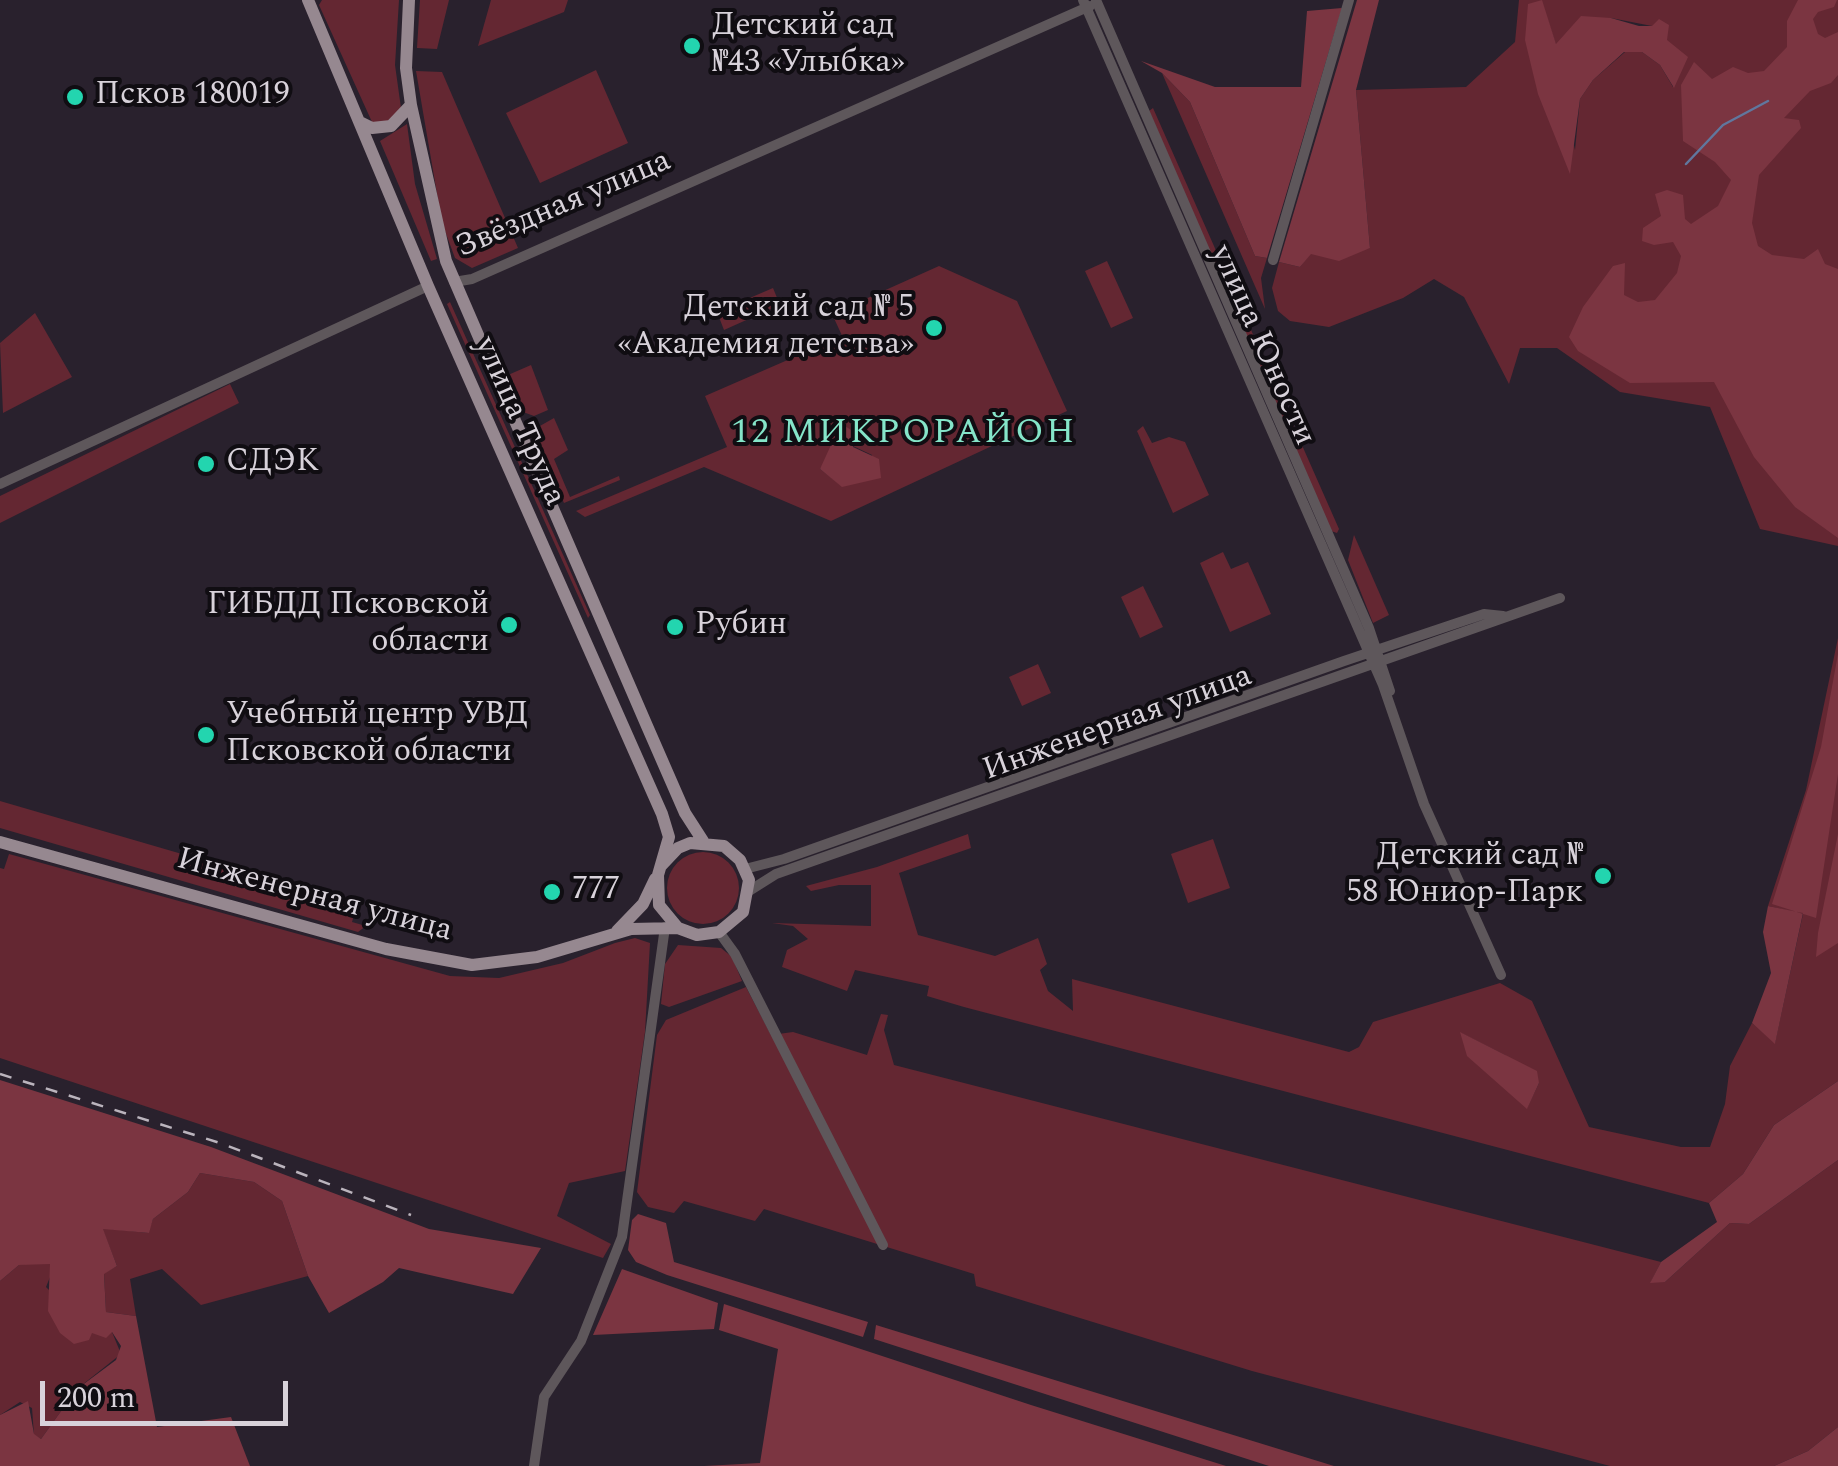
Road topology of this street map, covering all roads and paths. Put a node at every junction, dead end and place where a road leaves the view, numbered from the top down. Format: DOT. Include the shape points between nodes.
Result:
graph roads {
  1 [pos="308,0"];
  2 [pos="408,0"];
  3 [pos="1349,0"];
  4 [pos="1090,3"];
  5 [pos="411,106"];
  6 [pos="360,122"];
  7 [pos="1273,260"];
  8 [pos="454,282"];
  9 [pos="428,286"];
  10 [pos="0,484"];
  11 [pos="1560,598"];
  12 [pos="1375,658"];
  13 [pos="703,841"];
  14 [pos="0,842"];
  15 [pos="745,869"];
  16 [pos="659,870"];
  17 [pos="749,891"];
  18 [pos="672,928"];
  19 [pos="615,932"];
  20 [pos="719,932"];
  21 [pos="1502,976"];
  22 [pos="883,1246"];
  23 [pos="534,1466"];
  1 -- 6 [label="main road, улица Труда"];
  2 -- 5 [label="main road, улица Труда"];
  3 -- 7 [label="street"];
  4 -- 8 [label="street, Звёздная улица"];
  4 -- 12 [label="street, улица Юности"];
  5 -- 6 [label="main road" via="390,126"];
  5 -- 8 [label="main road, улица Труда" via="432,214"];
  6 -- 9 [label="main road, улица Труда"];
  8 -- 9 [label="main road, Звёздная улица"];
  8 -- 13 [label="main road, улица Труда" via="646,726"];
  9 -- 10 [label="street, Звёздная улица"];
  9 -- 16 [label="main road, улица Труда" via="662,814 668,838"];
  11 -- 12 [label="street, Инженерная улица" via="1508,617 1484,614"];
  12 -- 15 [label="street, Инженерная улица"];
  12 -- 17 [label="street, Инженерная улица" via="776,874"];
  12 -- 21 [label="street, улица Юности" via="1454,876"];
  13 -- 15 [label="main road" via="724,846"];
  13 -- 16 [label="main road" via="678,848"];
  14 -- 19 [label="main road, Инженерная улица" via="443,961 503,964"];
  15 -- 17 [label="main road"];
  16 -- 18 [label="main road" via="659,905"];
  16 -- 19 [label="main road" via="643,904"];
  17 -- 20 [label="main road, Инженерная улица" via="743,912"];
  18 -- 19 [label="main road, Инженерная улица"];
  18 -- 20 [label="main road, Инженерная улица"];
  18 -- 23 [label="street" via="622,1237 580,1341 544,1397"];
  20 -- 22 [label="street"];
}
